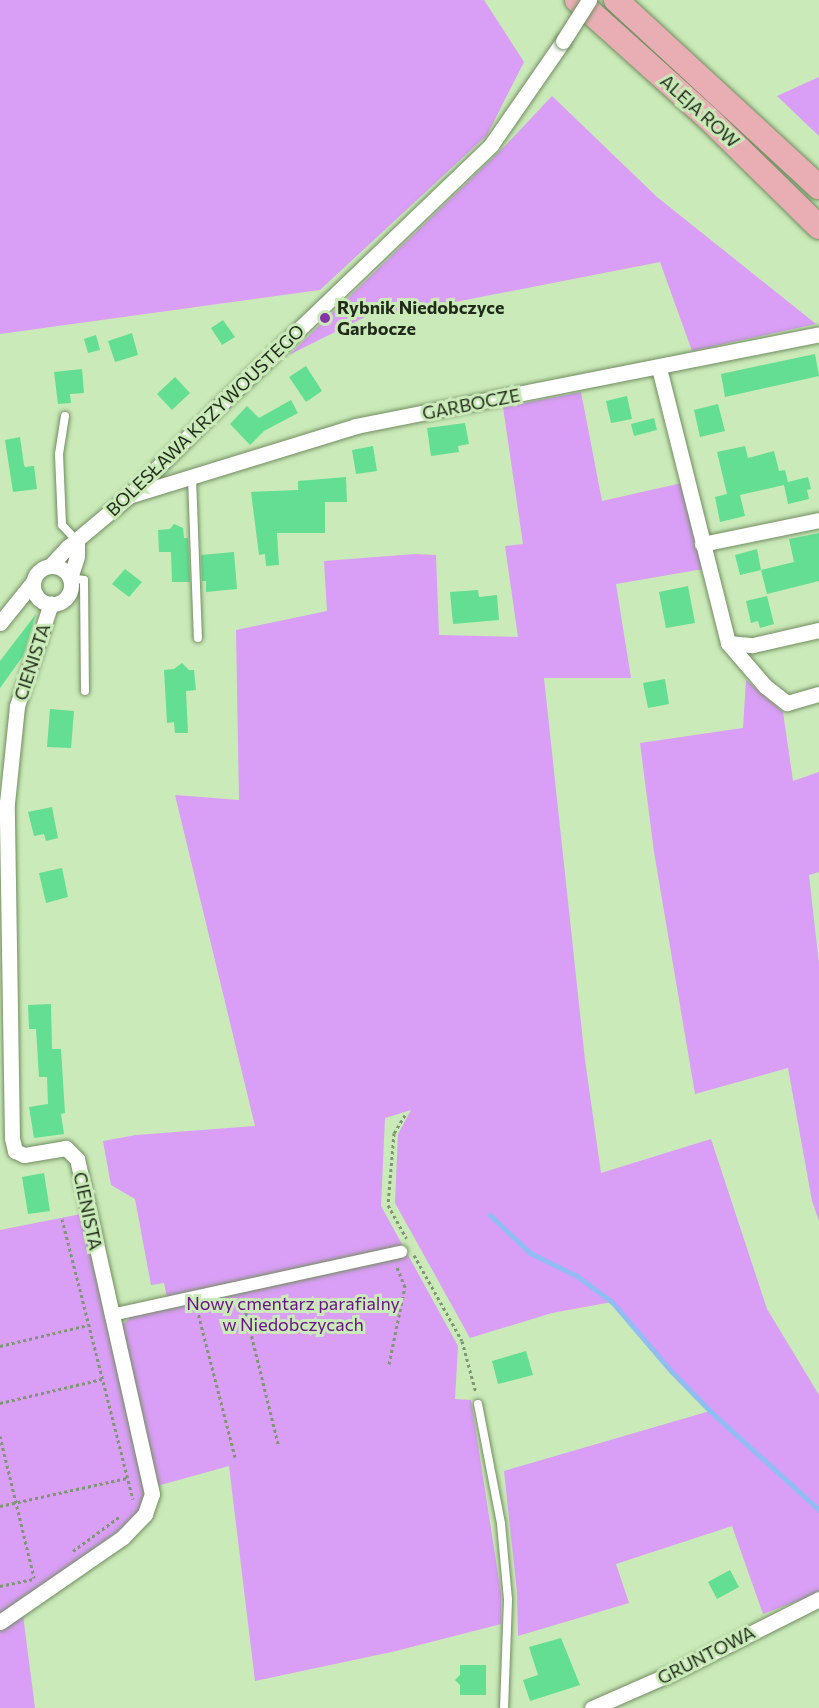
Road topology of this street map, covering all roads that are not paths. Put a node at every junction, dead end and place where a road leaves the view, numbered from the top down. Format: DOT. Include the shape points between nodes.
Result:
graph roads {
  1 [pos="577,0"];
  2 [pos="589,0"];
  3 [pos="616,0"];
  4 [pos="819,187"];
  5 [pos="819,227"];
  6 [pos="819,334"];
  7 [pos="659,368"];
  8 [pos="65,416"];
  9 [pos="192,477"];
  10 [pos="129,496"];
  11 [pos="819,520"];
  12 [pos="77,541"];
  13 [pos="702,544"];
  14 [pos="50,566"];
  15 [pos="70,578"];
  16 [pos="33,582"];
  17 [pos="46,601"];
  18 [pos="0,624"];
  19 [pos="819,630"];
  20 [pos="198,638"];
  21 [pos="728,643"];
  22 [pos="86,691"];
  23 [pos="819,694"];
  24 [pos="403,1250"];
  25 [pos="111,1315"];
  26 [pos="478,1404"];
  27 [pos="817,1604"];
  28 [pos="0,1622"];
  29 [pos="504,1708"];
  30 [pos="592,1708"];
  1 -- 5 [label="main road, ALEJA ROW" via="707,117"];
  2 -- 10 [label="street, BOLESŁAWA KRZYWOUSTEGO, bridge" via="491,145"];
  3 -- 4 [label="main road, ALEJA ROW"];
  6 -- 7 [label="street, GARBOCZE"];
  7 -- 9 [label="street, GARBOCZE" via="356,426"];
  7 -- 13 [label="street"];
  8 -- 12 [label="lane" via="59,454 62,525"];
  9 -- 10 [label="street, GARBOCZE"];
  9 -- 20 [label="lane"];
  10 -- 12 [label="street, BOLESŁAWA KRZYWOUSTEGO"];
  11 -- 13 [label="street"];
  12 -- 14 [label="street, BOLESŁAWA KRZYWOUSTEGO"];
  12 -- 15 [label="street"];
  13 -- 21 [label="street"];
  14 -- 15 [label="street" via="62,569"];
  14 -- 16 [label="street" via="39,571"];
  15 -- 17 [label="street" via="67,596 57,603"];
  15 -- 22 [label="lane" via="84,580"];
  16 -- 17 [label="street" via="35,591"];
  16 -- 18 [label="street"];
  17 -- 18 [label="street" via="27,605"];
  17 -- 25 [label="street, CIENISTA" via="16,706 7,803 12,1138 15,1151 24,1155 66,1148 77,1159"];
  19 -- 21 [label="street" via="753,645"];
  21 -- 23 [label="street" via="765,686 787,703"];
  24 -- 25 [label="street"];
  25 -- 28 [label="street, CIENISTA" via="152,1494 149,1507 123,1537"];
  26 -- 29 [label="lane" via="501,1524 508,1600"];
  27 -- 30 [label="street, GRUNTOWA"];
}
